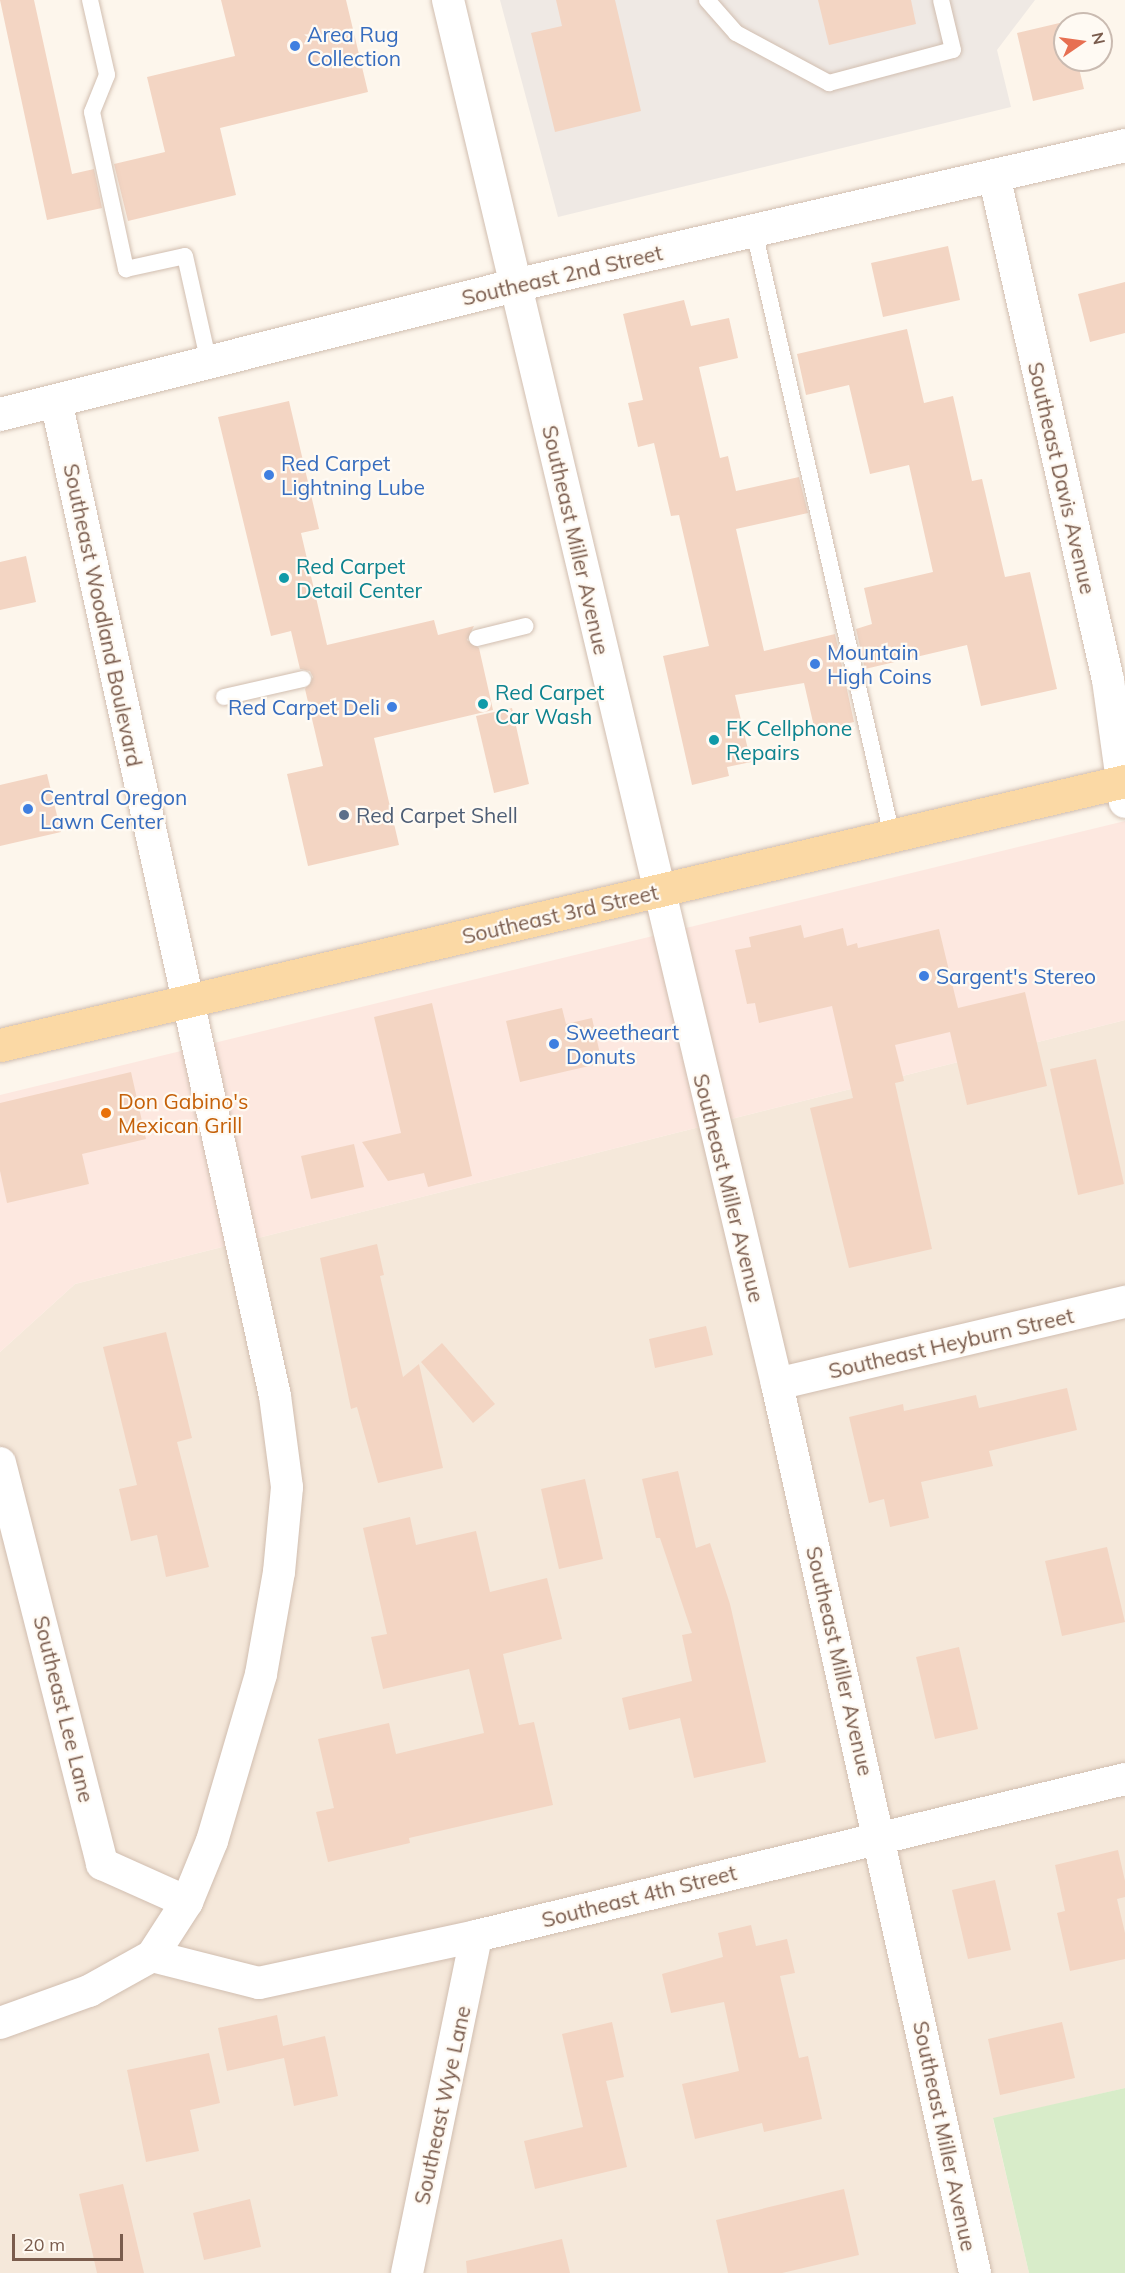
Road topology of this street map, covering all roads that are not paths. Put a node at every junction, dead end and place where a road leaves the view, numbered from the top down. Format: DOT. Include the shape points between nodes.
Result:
graph roads {
  1 [pos="90,0"];
  2 [pos="448,0"];
  3 [pos="707,0"];
  4 [pos="941,0"];
  5 [pos="1125,145"];
  6 [pos="994,175"];
  7 [pos="753,231"];
  8 [pos="518,284"];
  9 [pos="209,363"];
  10 [pos="56,401"];
  11 [pos="0,414"];
  12 [pos="526,627"];
  13 [pos="477,638"];
  14 [pos="1116,678"];
  15 [pos="303,679"];
  16 [pos="224,697"];
  17 [pos="1123,788"];
  18 [pos="892,836"];
  19 [pos="657,891"];
  20 [pos="188,1001"];
  21 [pos="0,1045"];
  22 [pos="1125,1302"];
  23 [pos="777,1384"];
  24 [pos="0,1463"];
  25 [pos="1125,1779"];
  26 [pos="879,1836"];
  27 [pos="187,1902"];
  28 [pos="476,1936"];
  29 [pos="152,1956"];
  30 [pos="0,2024"];
  31 [pos="407,2273"];
  32 [pos="975,2273"];
  1 -- 9 [label="lane" via="107,75 92,112 126,269 185,256"];
  2 -- 8 [label="street, Southeast Miller Avenue"];
  3 -- 4 [label="lane" via="736,33 829,82 953,50"];
  5 -- 6 [label="street, Southeast 2nd Street"];
  6 -- 7 [label="street, Southeast 2nd Street"];
  6 -- 14 [label="street, Southeast Davis Avenue"];
  7 -- 8 [label="street, Southeast 2nd Street"];
  7 -- 18 [label="lane"];
  8 -- 9 [label="street, Southeast 2nd Street"];
  8 -- 19 [label="street, Southeast Miller Avenue"];
  9 -- 10 [label="street, Southeast 2nd Street"];
  10 -- 11 [label="street, Southeast 2nd Street"];
  10 -- 20 [label="street, Southeast Woodland Boulevard"];
  12 -- 13 [label="lane"];
  14 -- 17 [label="street, Southeast Davis Avenue"];
  15 -- 16 [label="lane"];
  17 -- 18 [label="main road, Southeast 3rd Street"];
  18 -- 19 [label="main road, Southeast 3rd Street"];
  19 -- 20 [label="main road, Southeast 3rd Street"];
  19 -- 23 [label="street, Southeast Miller Avenue"];
  20 -- 21 [label="main road, Southeast 3rd Street"];
  20 -- 27 [label="street, Southeast Woodland Boulevard" via="275,1396 287,1487 279,1572 261,1674 212,1841"];
  22 -- 23 [label="street, Southeast Heyburn Street"];
  23 -- 26 [label="street, Southeast Miller Avenue"];
  24 -- 27 [label="street, Southeast Lee Lane" via="102,1864"];
  25 -- 26 [label="street, Southeast 4th Street"];
  26 -- 28 [label="street, Southeast 4th Street"];
  26 -- 32 [label="street, Southeast Miller Avenue"];
  27 -- 29 [label="street, Southeast Woodland Boulevard"];
  28 -- 29 [label="street, Southeast 4th Street" via="259,1983"];
  28 -- 31 [label="street, Southeast Wye Lane"];
  29 -- 30 [label="street, Southeast Woodland Boulevard" via="88,1991"];
}
